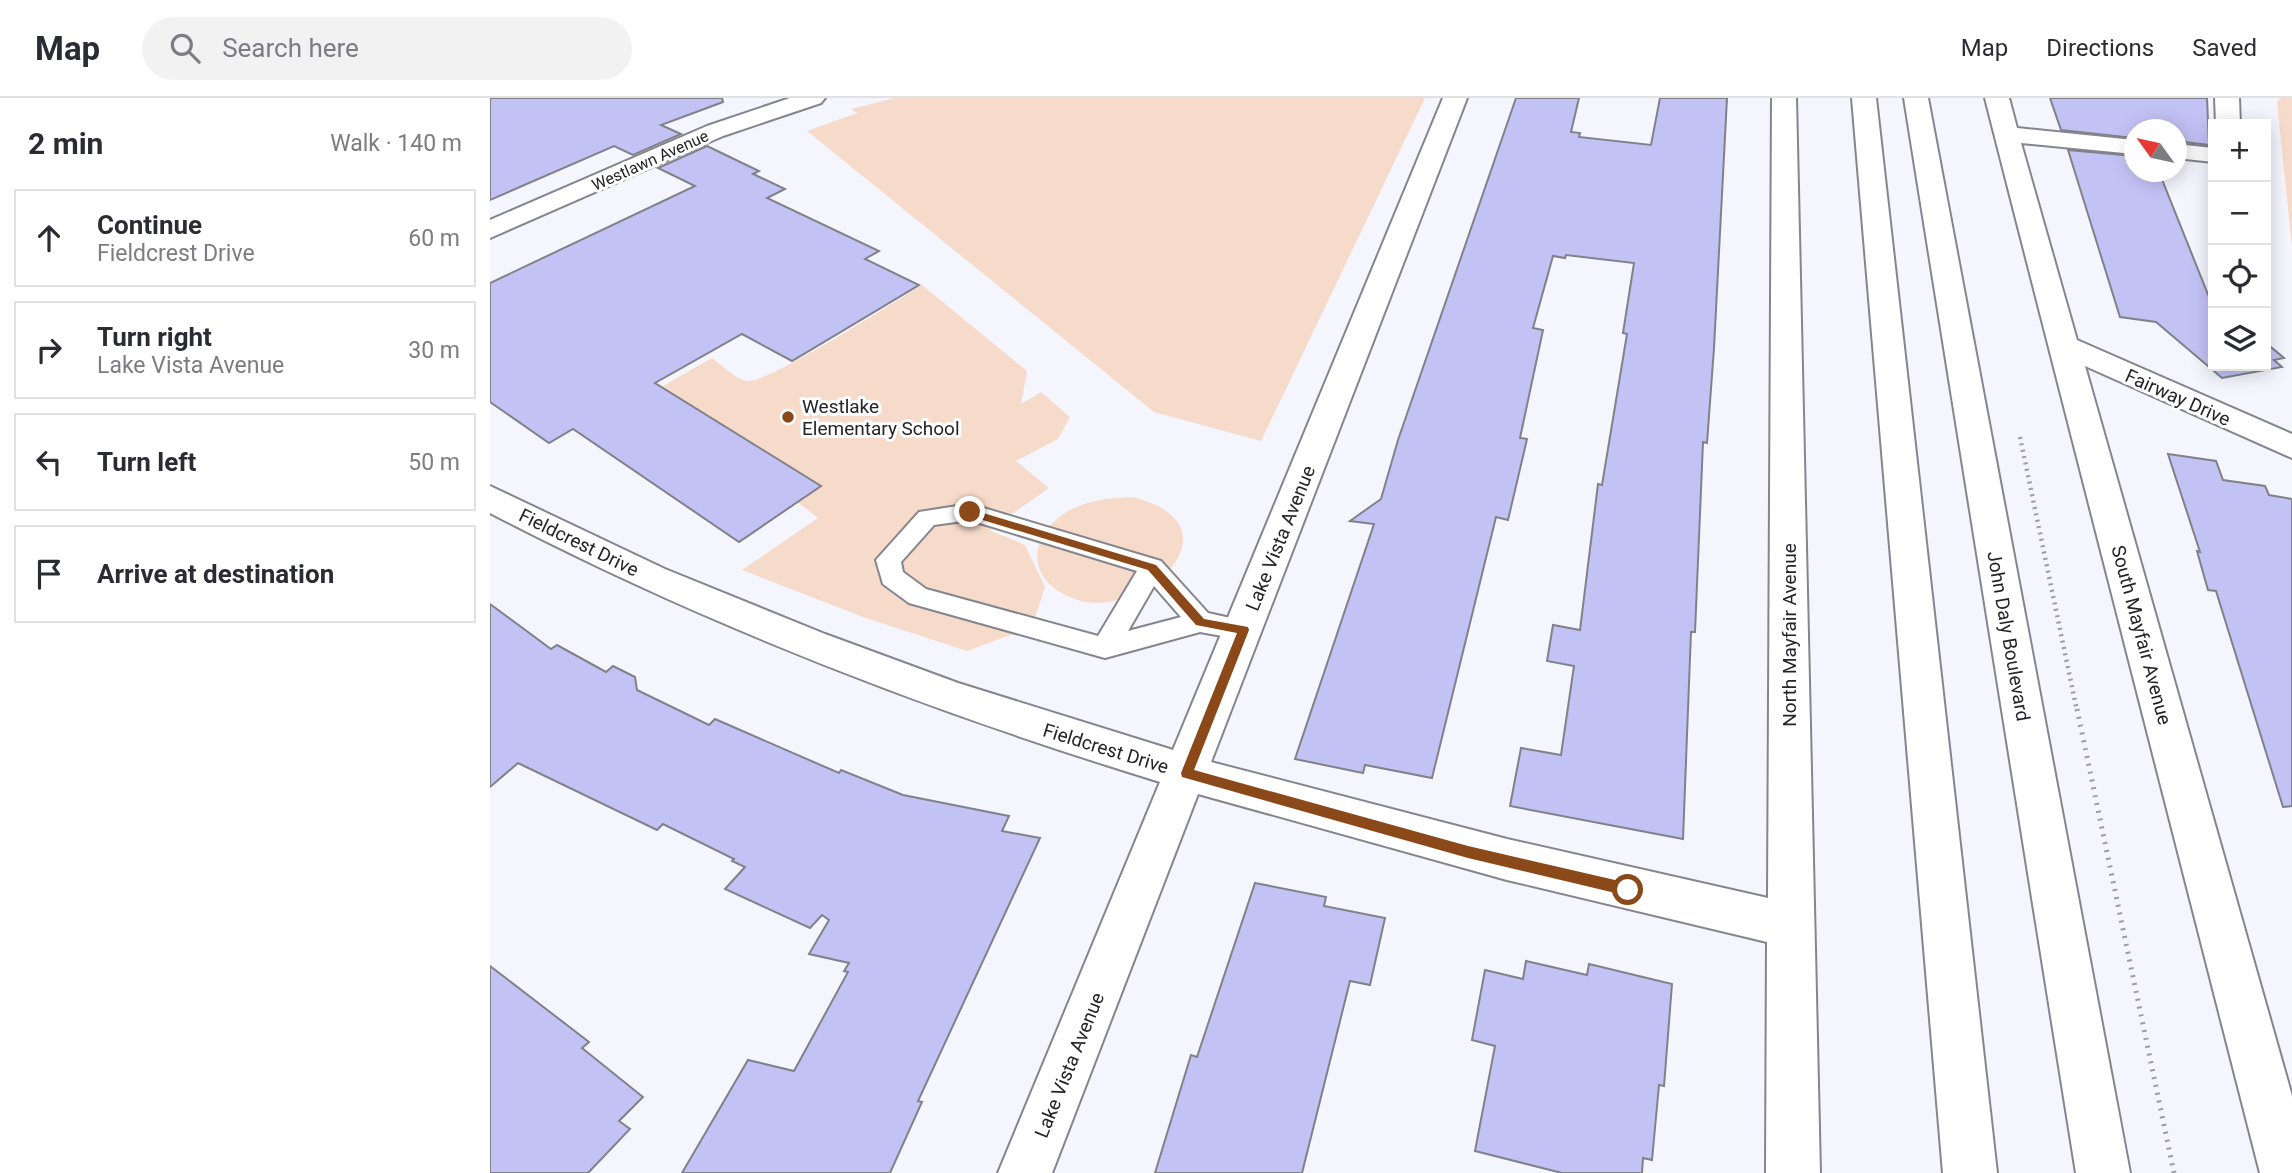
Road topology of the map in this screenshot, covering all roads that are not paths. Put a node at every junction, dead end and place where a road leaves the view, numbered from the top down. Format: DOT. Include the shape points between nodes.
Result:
graph roads {
  1 [pos="813,98"];
  2 [pos="1455,98"];
  3 [pos="1784,98"];
  4 [pos="1864,98"];
  5 [pos="1916,98"];
  6 [pos="1997,98"];
  7 [pos="2227,98"];
  8 [pos="2228,119"];
  9 [pos="2007,134"];
  10 [pos="2124,146"];
  11 [pos="2187,152"];
  12 [pos="2208,154"];
  13 [pos="490,230"];
  14 [pos="2065,346"];
  15 [pos="2292,447"];
  16 [pos="490,498"];
  17 [pos="1152,567"];
  18 [pos="1200,622"];
  19 [pos="1244,630"];
  20 [pos="1105,648"];
  21 [pos="1187,773"];
  22 [pos="1791,925"];
  23 [pos="1025,1173"];
  24 [pos="1793,1173"];
  25 [pos="1970,1173"];
  26 [pos="2103,1173"];
  27 [pos="2287,1173"];
  1 -- 13 [label="street, Westlawn Avenue" via="715,131"];
  2 -- 19 [label="street, Lake Vista Avenue"];
  3 -- 22 [label="street, North Mayfair Avenue"];
  4 -- 25 [label="street"];
  5 -- 26 [label="street, John Daly Boulevard"];
  6 -- 9 [label="street, South Mayfair Avenue"];
  7 -- 8 [label="street"];
  9 -- 10 [label="street"];
  9 -- 14 [label="street, South Mayfair Avenue"];
  11 -- 12 [label="street"];
  14 -- 15 [label="street, Fairway Drive"];
  14 -- 27 [label="street, South Mayfair Avenue"];
  16 -- 21 [label="street, Fieldcrest Drive" via="674,589 785,635 900,680"];
  17 -- 18 [label="lane"];
  17 -- 20 [label="lane"];
  17 -- 20 [label="lane" via="970,512 927,518 888,560 892,577 918,596"];
  18 -- 19 [label="lane"];
  18 -- 20 [label="lane"];
  19 -- 21 [label="street, Lake Vista Avenue"];
  21 -- 22 [label="street, Fieldcrest Drive" via="1468,852"];
  21 -- 23 [label="street, Lake Vista Avenue"];
  22 -- 24 [label="street, North Mayfair Avenue"];
}
